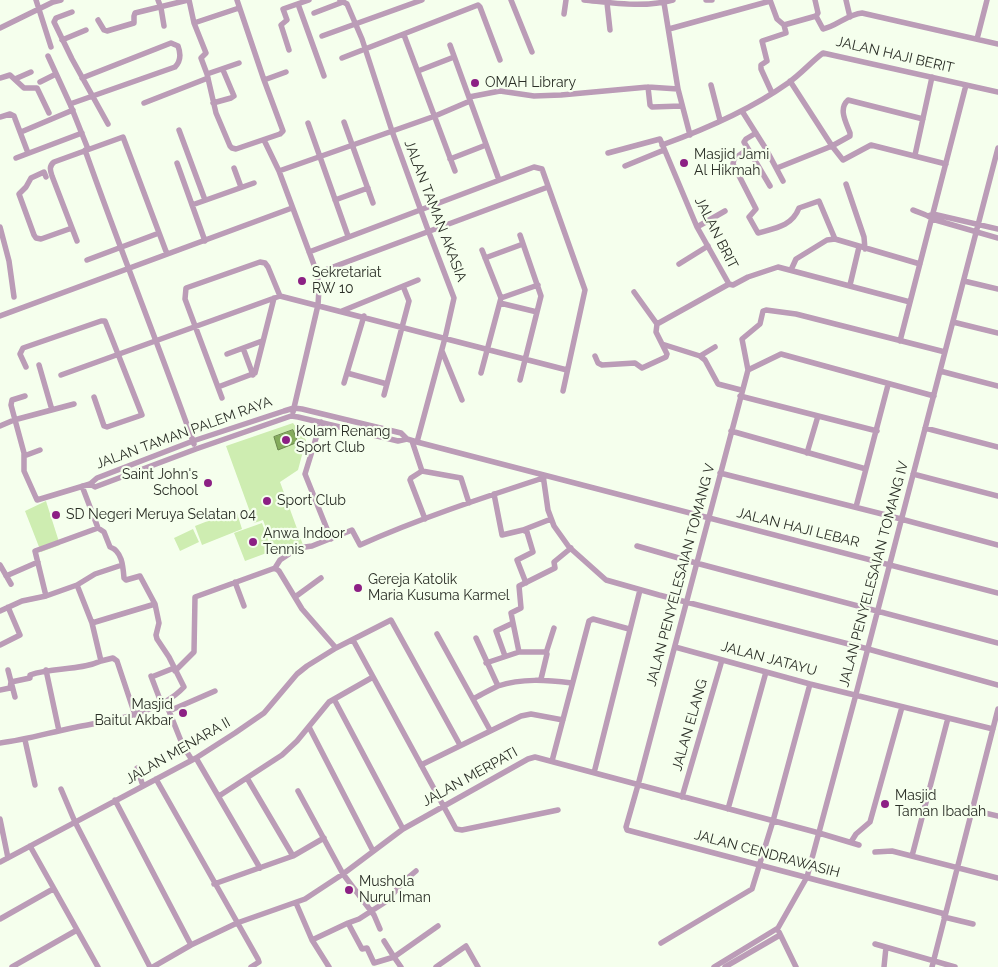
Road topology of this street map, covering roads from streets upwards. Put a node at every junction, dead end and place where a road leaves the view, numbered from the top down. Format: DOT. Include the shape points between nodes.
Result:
graph roads {
  1 [pos="36,0"];
  2 [pos="61,0"];
  3 [pos="158,0"];
  4 [pos="188,0"];
  5 [pos="237,0"];
  6 [pos="309,0"];
  7 [pos="422,0"];
  8 [pos="512,0"];
  9 [pos="566,0"];
  10 [pos="584,0"];
  11 [pos="673,0"];
  12 [pos="706,0"];
  13 [pos="712,0"];
  14 [pos="814,0"];
  15 [pos="846,0"];
  16 [pos="987,0"];
  17 [pos="342,1"];
  18 [pos="770,1"];
  19 [pos="633,2"];
  20 [pos="664,2"];
  21 [pos="608,3"];
  22 [pos="298,4"];
  23 [pos="161,8"];
  24 [pos="239,8"];
  25 [pos="40,10"];
  26 [pos="72,12"];
  27 [pos="314,13"];
  28 [pos="564,14"];
  29 [pos="816,16"];
  30 [pos="850,17"];
  31 [pos="98,20"];
  32 [pos="194,22"];
  33 [pos="355,23"];
  34 [pos="164,26"];
  35 [pos="784,26"];
  36 [pos="0,28"];
  37 [pos="669,29"];
  38 [pos="86,30"];
  39 [pos="610,30"];
  40 [pos="404,35"];
  41 [pos="322,36"];
  42 [pos="977,39"];
  43 [pos="62,40"];
  44 [pos="998,44"];
  45 [pos="450,45"];
  46 [pos="51,47"];
  47 [pos="365,49"];
  48 [pos="289,50"];
  49 [pos="532,52"];
  50 [pos="48,56"];
  51 [pos="454,57"];
  52 [pos="342,58"];
  53 [pos="500,60"];
  54 [pos="239,63"];
  55 [pos="223,70"];
  56 [pos="418,71"];
  57 [pos="31,72"];
  58 [pos="286,72"];
  59 [pos="56,74"];
  60 [pos="208,76"];
  61 [pos="324,76"];
  62 [pos="932,77"];
  63 [pos="0,78"];
  64 [pos="82,78"];
  65 [pos="14,80"];
  66 [pos="264,80"];
  67 [pos="40,82"];
  68 [pos="790,82"];
  69 [pos="966,84"];
  70 [pos="711,86"];
  71 [pos="648,87"];
  72 [pos="678,89"];
  73 [pos="998,92"];
  74 [pos="772,93"];
  75 [pos="92,96"];
  76 [pos="469,99"];
  77 [pos="144,103"];
  78 [pos="213,103"];
  79 [pos="681,106"];
  80 [pos="72,107"];
  81 [pos="742,112"];
  82 [pos="48,113"];
  83 [pos="435,116"];
  84 [pos="0,117"];
  85 [pos="923,119"];
  86 [pos="720,120"];
  87 [pos="344,122"];
  88 [pos="308,123"];
  89 [pos="108,124"];
  90 [pos="179,130"];
  91 [pos="392,131"];
  92 [pos="21,132"];
  93 [pos="82,133"];
  94 [pos="756,133"];
  95 [pos="690,135"];
  96 [pos="264,140"];
  97 [pos="352,145"];
  98 [pos="86,146"];
  99 [pos="486,146"];
  100 [pos="832,146"];
  101 [pos="663,148"];
  102 [pos="998,148"];
  103 [pos="748,149"];
  104 [pos="28,153"];
  105 [pos="608,154"];
  106 [pos="915,156"];
  107 [pos="320,157"];
  108 [pos="16,158"];
  109 [pos="450,159"];
  110 [pos="177,162"];
  111 [pos="946,164"];
  112 [pos="277,166"];
  113 [pos="625,166"];
  114 [pos="234,168"];
  115 [pos="777,168"];
  116 [pos="455,171"];
  117 [pos="995,175"];
  118 [pos="46,177"];
  119 [pos="499,180"];
  120 [pos="783,181"];
  121 [pos="254,182"];
  122 [pos="846,184"];
  123 [pos="770,186"];
  124 [pos="241,187"];
  125 [pos="548,187"];
  126 [pos="368,188"];
  127 [pos="205,200"];
  128 [pos="336,200"];
  129 [pos="373,203"];
  130 [pos="192,205"];
  131 [pos="292,208"];
  132 [pos="420,210"];
  133 [pos="913,210"];
  134 [pos="724,211"];
  135 [pos="931,216"];
  136 [pos="979,224"];
  137 [pos="697,226"];
  138 [pos="0,227"];
  139 [pos="72,228"];
  140 [pos="998,229"];
  141 [pos="428,230"];
  142 [pos="159,233"];
  143 [pos="976,233"];
  144 [pos="520,235"];
  145 [pos="348,236"];
  146 [pos="998,238"];
  147 [pos="835,239"];
  148 [pos="77,241"];
  149 [pos="205,241"];
  150 [pos="523,244"];
  151 [pos="708,246"];
  152 [pos="3,248"];
  153 [pos="120,248"];
  154 [pos="862,248"];
  155 [pos="482,250"];
  156 [pos="309,252"];
  157 [pos="167,254"];
  158 [pos="485,258"];
  159 [pos="87,260"];
  160 [pos="679,264"];
  161 [pos="920,264"];
  162 [pos="129,269"];
  163 [pos="791,270"];
  164 [pos="317,273"];
  165 [pos="418,280"];
  166 [pos="964,281"];
  167 [pos="728,284"];
  168 [pos="538,285"];
  169 [pos="850,285"];
  170 [pos="403,286"];
  171 [pos="998,289"];
  172 [pos="634,292"];
  173 [pos="14,297"];
  174 [pos="277,297"];
  175 [pos="500,301"];
  176 [pos="910,302"];
  177 [pos="318,305"];
  178 [pos="342,311"];
  179 [pos="537,312"];
  180 [pos="0,316"];
  181 [pos="364,316"];
  182 [pos="953,322"];
  183 [pos="657,324"];
  184 [pos="195,326"];
  185 [pos="403,327"];
  186 [pos="998,333"];
  187 [pos="446,338"];
  188 [pos="156,340"];
  189 [pos="262,341"];
  190 [pos="900,341"];
  191 [pos="662,344"];
  192 [pos="715,347"];
  193 [pos="243,348"];
  194 [pos="488,349"];
  195 [pos="442,351"];
  196 [pos="945,352"];
  197 [pos="118,354"];
  198 [pos="227,354"];
  199 [pos="595,356"];
  200 [pos="700,356"];
  201 [pos="525,359"];
  202 [pos="40,365"];
  203 [pos="26,367"];
  204 [pos="567,370"];
  205 [pos="748,370"];
  206 [pos="940,371"];
  207 [pos="347,373"];
  208 [pos="481,373"];
  209 [pos="253,375"];
  210 [pos="61,376"];
  211 [pos="520,380"];
  212 [pos="344,383"];
  213 [pos="387,384"];
  214 [pos="888,385"];
  215 [pos="998,386"];
  216 [pos="218,388"];
  217 [pos="563,391"];
  218 [pos="741,393"];
  219 [pos="384,395"];
  220 [pos="25,396"];
  221 [pos="934,396"];
  222 [pos="94,397"];
  223 [pos="222,398"];
  224 [pos="462,400"];
  225 [pos="74,404"];
  226 [pos="294,408"];
  227 [pos="52,410"];
  228 [pos="291,416"];
  229 [pos="818,416"];
  230 [pos="13,420"];
  231 [pos="321,422"];
  232 [pos="363,424"];
  233 [pos="0,426"];
  234 [pos="926,428"];
  235 [pos="732,430"];
  236 [pos="361,431"];
  237 [pos="876,431"];
  238 [pos="193,441"];
  239 [pos="412,441"];
  240 [pos="998,447"];
  241 [pos="196,449"];
  242 [pos="40,450"];
  243 [pos="807,453"];
  244 [pos="24,456"];
  245 [pos="866,469"];
  246 [pos="422,471"];
  247 [pos="720,473"];
  248 [pos="914,474"];
  249 [pos="543,478"];
  250 [pos="90,484"];
  251 [pos="82,486"];
  252 [pos="494,494"];
  253 [pos="998,496"];
  254 [pos="469,503"];
  255 [pos="856,507"];
  256 [pos="425,519"];
  257 [pos="551,519"];
  258 [pos="708,519"];
  259 [pos="902,519"];
  260 [pos="98,528"];
  261 [pos="523,530"];
  262 [pos="331,539"];
  263 [pos="998,545"];
  264 [pos="637,546"];
  265 [pos="571,548"];
  266 [pos="38,562"];
  267 [pos="696,563"];
  268 [pos="890,564"];
  269 [pos="122,565"];
  270 [pos="274,568"];
  271 [pos="2,571"];
  272 [pos="320,578"];
  273 [pos="235,582"];
  274 [pos="526,583"];
  275 [pos="11,584"];
  276 [pos="77,585"];
  277 [pos="640,590"];
  278 [pos="998,593"];
  279 [pos="46,596"];
  280 [pos="295,597"];
  281 [pos="686,602"];
  282 [pos="155,604"];
  283 [pos="244,606"];
  284 [pos="8,607"];
  285 [pos="878,610"];
  286 [pos="0,611"];
  287 [pos="92,623"];
  288 [pos="513,623"];
  289 [pos="554,628"];
  290 [pos="629,629"];
  291 [pos="438,634"];
  292 [pos="476,638"];
  293 [pos="354,640"];
  294 [pos="998,643"];
  295 [pos="0,645"];
  296 [pos="675,647"];
  297 [pos="336,648"];
  298 [pos="868,649"];
  299 [pos="519,652"];
  300 [pos="546,653"];
  301 [pos="505,656"];
  302 [pos="722,660"];
  303 [pos="101,661"];
  304 [pos="486,662"];
  305 [pos="175,669"];
  306 [pos="8,670"];
  307 [pos="46,670"];
  308 [pos="766,672"];
  309 [pos="373,677"];
  310 [pos="541,679"];
  311 [pos="11,682"];
  312 [pos="572,683"];
  313 [pos="810,684"];
  314 [pos="998,685"];
  315 [pos="498,686"];
  316 [pos="0,690"];
  317 [pos="215,691"];
  318 [pos="856,695"];
  319 [pos="15,697"];
  320 [pos="334,699"];
  321 [pos="473,699"];
  322 [pos="164,702"];
  323 [pos="902,707"];
  324 [pos="998,709"];
  325 [pos="169,711"];
  326 [pos="135,715"];
  327 [pos="948,718"];
  328 [pos="563,720"];
  329 [pos="309,727"];
  330 [pos="993,729"];
  331 [pos="490,730"];
  332 [pos="59,731"];
  333 [pos="25,740"];
  334 [pos="0,743"];
  335 [pos="460,745"];
  336 [pos="194,759"];
  337 [pos="552,761"];
  338 [pos="421,765"];
  339 [pos="137,768"];
  340 [pos="594,773"];
  341 [pos="247,778"];
  342 [pos="156,779"];
  343 [pos="35,785"];
  344 [pos="638,785"];
  345 [pos="143,786"];
  346 [pos="61,789"];
  347 [pos="298,791"];
  348 [pos="219,796"];
  349 [pos="682,797"];
  350 [pos="115,800"];
  351 [pos="443,806"];
  352 [pos="728,809"];
  353 [pos="558,810"];
  354 [pos="972,810"];
  355 [pos="998,816"];
  356 [pos="0,819"];
  357 [pos="773,821"];
  358 [pos="75,822"];
  359 [pos="403,828"];
  360 [pos="820,833"];
  361 [pos="324,838"];
  362 [pos="851,842"];
  363 [pos="859,845"];
  364 [pos="30,846"];
  365 [pos="373,851"];
  366 [pos="875,852"];
  367 [pos="292,856"];
  368 [pos="912,856"];
  369 [pos="8,858"];
  370 [pos="0,862"];
  371 [pos="760,865"];
  372 [pos="260,868"];
  373 [pos="957,868"];
  374 [pos="416,871"];
  375 [pos="343,874"];
  376 [pos="807,877"];
  377 [pos="998,878"];
  378 [pos="214,884"];
  379 [pos="53,889"];
  380 [pos="296,903"];
  381 [pos="371,912"];
  382 [pos="945,916"];
  383 [pos="0,919"];
  384 [pos="237,922"];
  385 [pos="348,923"];
  386 [pos="973,924"];
  387 [pos="438,926"];
  388 [pos="778,928"];
  389 [pos="380,929"];
  390 [pos="77,930"];
  391 [pos="780,936"];
  392 [pos="312,940"];
  393 [pos="384,941"];
  394 [pos="661,943"];
  395 [pos="875,944"];
  396 [pos="191,945"];
  397 [pos="886,948"];
  398 [pos="394,957"];
  399 [pos="932,964"];
  400 [pos="258,965"];
  401 [pos="441,966"];
  402 [pos="12,967"];
  403 [pos="98,967"];
  404 [pos="152,967"];
  405 [pos="251,967"];
  406 [pos="329,967"];
  407 [pos="400,967"];
  408 [pos="478,967"];
  409 [pos="714,967"];
  410 [pos="724,967"];
  411 [pos="796,967"];
  412 [pos="884,967"];
  413 [pos="955,967"];
  1 -- 25 [label="street"];
  2 -- 25 [label="street"];
  3 -- 23 [label="street"];
  4 -- 23 [label="street"];
  4 -- 32 [label="street"];
  5 -- 24 [label="street"];
  6 -- 22 [label="street"];
  7 -- 33 [label="street"];
  8 -- 49 [label="street"];
  9 -- 28 [label="street"];
  10 -- 21 [label="street"];
  11 -- 20 [label="street"];
  12 -- 13 [label="street"];
  14 -- 29 [label="street"];
  15 -- 30 [label="street"];
  16 -- 42 [label="street"];
  17 -- 27 [label="street"];
  17 -- 33 [label="street, JALAN TAMAN AKASIA" via="347,4"];
  18 -- 35 [label="street" via="777,19"];
  18 -- 37 [label="street"];
  19 -- 20 [label="street"];
  19 -- 21 [label="street"];
  20 -- 37 [label="street"];
  21 -- 39 [label="street"];
  22 -- 48 [label="street" via="283,9 287,20 281,25"];
  22 -- 61 [label="street"];
  23 -- 31 [label="street" via="135,13 134,24 107,32"];
  23 -- 34 [label="street"];
  24 -- 32 [label="street"];
  24 -- 66 [label="street"];
  25 -- 36 [label="street"];
  25 -- 46 [label="street"];
  26 -- 43 [label="street" via="55,20"];
  29 -- 30 [label="street" via="823,29"];
  29 -- 35 [label="street"];
  30 -- 42 [label="street" via="862,14"];
  32 -- 60 [label="street" via="205,48 206,53 201,58"];
  33 -- 41 [label="street"];
  33 -- 47 [label="street, JALAN TAMAN AKASIA"];
  35 -- 74 [label="street" via="786,33 762,41 767,61 760,67"];
  37 -- 72 [label="street"];
  38 -- 43 [label="street"];
  40 -- 47 [label="street"];
  40 -- 53 [label="street" via="478,5"];
  40 -- 56 [label="street"];
  42 -- 44 [label="street"];
  43 -- 64 [label="street"];
  45 -- 51 [label="street"];
  47 -- 52 [label="street"];
  47 -- 91 [label="street, JALAN TAMAN AKASIA"];
  50 -- 59 [label="street"];
  51 -- 56 [label="street"];
  51 -- 76 [label="street"];
  54 -- 55 [label="street"];
  55 -- 60 [label="street"];
  55 -- 78 [label="street" via="234,96"];
  56 -- 83 [label="street"];
  57 -- 65 [label="street"];
  58 -- 66 [label="street"];
  59 -- 67 [label="street"];
  59 -- 80 [label="street"];
  60 -- 77 [label="street"];
  60 -- 78 [label="street"];
  62 -- 68 [label="street, JALAN HAJI BERIT" via="827,52"];
  62 -- 69 [label="street, JALAN HAJI BERIT"];
  62 -- 85 [label="street"];
  63 -- 65 [label="street" via="10,75"];
  64 -- 75 [label="street"];
  64 -- 75 [label="street" via="171,44 178,46 181,55 177,65"];
  65 -- 82 [label="street" via="24,88 37,88"];
  66 -- 96 [label="street" via="283,131"];
  68 -- 74 [label="street, JALAN HAJI BERIT"];
  68 -- 100 [label="street"];
  69 -- 73 [label="street, JALAN HAJI BERIT"];
  69 -- 111 [label="street"];
  70 -- 86 [label="street"];
  71 -- 72 [label="street"];
  71 -- 76 [label="street" via="534,96 500,92"];
  71 -- 79 [label="street" via="652,107"];
  72 -- 79 [label="street"];
  74 -- 81 [label="street, JALAN HAJI BERIT"];
  75 -- 80 [label="street"];
  75 -- 89 [label="street"];
  76 -- 83 [label="street"];
  76 -- 99 [label="street"];
  78 -- 96 [label="street" via="232,148"];
  79 -- 95 [label="street"];
  80 -- 92 [label="street"];
  80 -- 93 [label="street"];
  81 -- 86 [label="street, JALAN HAJI BERIT"];
  81 -- 94 [label="street"];
  83 -- 91 [label="street"];
  83 -- 109 [label="street"];
  84 -- 92 [label="street" via="14,116"];
  85 -- 100 [label="street" via="848,100 842,113 850,134"];
  85 -- 106 [label="street"];
  86 -- 95 [label="street, JALAN HAJI BERIT"];
  87 -- 97 [label="street"];
  88 -- 107 [label="street"];
  90 -- 127 [label="street"];
  91 -- 97 [label="street"];
  91 -- 132 [label="street, JALAN TAMAN AKASIA"];
  92 -- 104 [label="street"];
  93 -- 98 [label="street"];
  93 -- 104 [label="street"];
  94 -- 103 [label="street" via="744,140"];
  94 -- 115 [label="street"];
  95 -- 101 [label="street, JALAN HAJI BERIT"];
  96 -- 112 [label="street"];
  97 -- 107 [label="street"];
  97 -- 126 [label="street"];
  98 -- 139 [label="street" via="54,162 50,169"];
  98 -- 142 [label="street" via="124,138"];
  98 -- 153 [label="street"];
  99 -- 109 [label="street"];
  99 -- 119 [label="street"];
  100 -- 106 [label="street" via="843,160 871,145"];
  100 -- 115 [label="street"];
  101 -- 105 [label="street" via="659,139"];
  101 -- 113 [label="street, JALAN HAJI BERIT"];
  101 -- 137 [label="street, JALAN BRIT"];
  102 -- 117 [label="street, JALAN PENYELESAIAN TOMANG IV"];
  103 -- 123 [label="street"];
  103 -- 147 [label="street" via="733,164 756,209 749,217 758,233 790,222 799,208 817,201 821,202"];
  104 -- 108 [label="street"];
  106 -- 111 [label="street"];
  107 -- 112 [label="street"];
  107 -- 128 [label="street"];
  109 -- 116 [label="street"];
  110 -- 130 [label="street"];
  111 -- 135 [label="street"];
  112 -- 131 [label="street"];
  114 -- 124 [label="street"];
  115 -- 120 [label="street"];
  117 -- 136 [label="street, JALAN PENYELESAIAN TOMANG IV"];
  118 -- 139 [label="street" via="44,172 31,178 19,194 34,236 41,239"];
  119 -- 125 [label="street" via="538,167 542,169"];
  119 -- 132 [label="street"];
  121 -- 124 [label="street"];
  122 -- 154 [label="street" via="864,237"];
  124 -- 127 [label="street"];
  125 -- 141 [label="street"];
  125 -- 204 [label="street" via="586,290"];
  126 -- 128 [label="street"];
  126 -- 129 [label="street"];
  127 -- 130 [label="street"];
  128 -- 145 [label="street"];
  130 -- 149 [label="street"];
  131 -- 149 [label="street"];
  131 -- 156 [label="street"];
  132 -- 141 [label="street, JALAN TAMAN AKASIA"];
  132 -- 145 [label="street"];
  133 -- 135 [label="street"];
  134 -- 137 [label="street"];
  135 -- 136 [label="street"];
  135 -- 143 [label="street"];
  135 -- 161 [label="street"];
  136 -- 140 [label="street"];
  136 -- 143 [label="street, JALAN PENYELESAIAN TOMANG IV"];
  137 -- 151 [label="street, JALAN BRIT"];
  138 -- 152 [label="street"];
  139 -- 148 [label="street"];
  141 -- 164 [label="street"];
  141 -- 187 [label="street, JALAN TAMAN AKASIA" via="454,298"];
  142 -- 153 [label="street"];
  142 -- 157 [label="street"];
  143 -- 146 [label="street"];
  143 -- 166 [label="street, JALAN PENYELESAIAN TOMANG IV"];
  144 -- 150 [label="street"];
  145 -- 156 [label="street"];
  147 -- 154 [label="street"];
  147 -- 163 [label="street" via="827,240 796,259"];
  149 -- 157 [label="street"];
  150 -- 158 [label="street"];
  150 -- 168 [label="street"];
  151 -- 160 [label="street"];
  151 -- 167 [label="street, JALAN BRIT"];
  152 -- 173 [label="street"];
  153 -- 159 [label="street"];
  153 -- 162 [label="street"];
  154 -- 161 [label="street"];
  154 -- 169 [label="street"];
  155 -- 158 [label="street"];
  156 -- 164 [label="street"];
  157 -- 162 [label="street"];
  158 -- 175 [label="street"];
  161 -- 176 [label="street"];
  162 -- 180 [label="street"];
  162 -- 188 [label="street"];
  163 -- 167 [label="street" via="773,268 732,286"];
  163 -- 169 [label="street"];
  164 -- 177 [label="street"];
  165 -- 170 [label="street"];
  166 -- 171 [label="street"];
  166 -- 182 [label="street, JALAN PENYELESAIAN TOMANG IV"];
  167 -- 183 [label="street, JALAN BRIT"];
  168 -- 175 [label="street"];
  168 -- 179 [label="street" via="541,296"];
  169 -- 176 [label="street"];
  170 -- 178 [label="street"];
  170 -- 185 [label="street" via="409,301"];
  172 -- 183 [label="street"];
  174 -- 177 [label="street"];
  174 -- 184 [label="street"];
  174 -- 184 [label="street" via="268,267 260,262 190,286 184,294"];
  174 -- 189 [label="street"];
  175 -- 179 [label="street"];
  175 -- 194 [label="street"];
  176 -- 190 [label="street"];
  177 -- 178 [label="street"];
  177 -- 226 [label="street"];
  178 -- 181 [label="street"];
  179 -- 201 [label="street"];
  181 -- 185 [label="street"];
  181 -- 207 [label="street"];
  182 -- 186 [label="street"];
  182 -- 196 [label="street, JALAN PENYELESAIAN TOMANG IV"];
  183 -- 191 [label="street" via="656,332"];
  184 -- 188 [label="street"];
  184 -- 216 [label="street"];
  185 -- 187 [label="street"];
  185 -- 213 [label="street"];
  187 -- 194 [label="street"];
  187 -- 195 [label="street, JALAN TAMAN AKASIA"];
  188 -- 197 [label="street"];
  188 -- 238 [label="street"];
  189 -- 193 [label="street"];
  189 -- 209 [label="street"];
  190 -- 196 [label="street"];
  190 -- 205 [label="street" via="796,314 766,310 760,324 742,339"];
  191 -- 199 [label="street" via="666,357 642,368 634,363 602,365"];
  191 -- 200 [label="street"];
  192 -- 200 [label="street"];
  193 -- 198 [label="street"];
  193 -- 209 [label="street"];
  194 -- 201 [label="street"];
  194 -- 208 [label="street"];
  195 -- 224 [label="street"];
  195 -- 239 [label="street, JALAN TAMAN AKASIA"];
  196 -- 206 [label="street, JALAN PENYELESAIAN TOMANG IV"];
  197 -- 203 [label="street" via="106,322 101,321 23,348 20,354"];
  197 -- 210 [label="street"];
  197 -- 222 [label="street" via="142,415 107,428"];
  200 -- 218 [label="street" via="718,384"];
  201 -- 204 [label="street"];
  201 -- 211 [label="street"];
  202 -- 227 [label="street"];
  204 -- 217 [label="street"];
  205 -- 214 [label="street" via="781,354"];
  205 -- 218 [label="street, JALAN PENYELESAIAN TOMANG V"];
  206 -- 215 [label="street"];
  206 -- 221 [label="street, JALAN PENYELESAIAN TOMANG IV"];
  207 -- 212 [label="street"];
  207 -- 213 [label="street"];
  209 -- 216 [label="street"];
  213 -- 219 [label="street"];
  214 -- 221 [label="street"];
  214 -- 237 [label="street"];
  216 -- 223 [label="street"];
  218 -- 229 [label="street"];
  218 -- 235 [label="street, JALAN PENYELESAIAN TOMANG V"];
  220 -- 230 [label="street" via="10,402"];
  221 -- 234 [label="street, JALAN PENYELESAIAN TOMANG IV"];
  225 -- 227 [label="street"];
  226 -- 228 [label="street"];
  226 -- 232 [label="street, JALAN TAMAN PALEM RAYA"];
  226 -- 238 [label="street, JALAN TAMAN PALEM RAYA"];
  227 -- 230 [label="street"];
  228 -- 231 [label="street, JALAN TAMAN PALEM RAYA"];
  228 -- 241 [label="street, JALAN TAMAN PALEM RAYA"];
  229 -- 237 [label="street"];
  229 -- 243 [label="street"];
  230 -- 233 [label="street"];
  230 -- 244 [label="street"];
  231 -- 236 [label="street, JALAN TAMAN PALEM RAYA"];
  231 -- 262 [label="street" via="305,474"];
  232 -- 236 [label="street"];
  232 -- 239 [label="street, JALAN TAMAN PALEM RAYA" via="401,433"];
  234 -- 240 [label="street"];
  234 -- 248 [label="street, JALAN PENYELESAIAN TOMANG IV"];
  235 -- 243 [label="street"];
  235 -- 247 [label="street, JALAN PENYELESAIAN TOMANG V"];
  236 -- 239 [label="street, JALAN TAMAN PALEM RAYA" via="398,441"];
  237 -- 245 [label="street"];
  238 -- 241 [label="street"];
  238 -- 250 [label="street, JALAN TAMAN PALEM RAYA" via="92,480"];
  239 -- 246 [label="street"];
  239 -- 249 [label="street, JALAN TAMAN PALEM RAYA"];
  241 -- 250 [label="street, JALAN TAMAN PALEM RAYA" via="95,487"];
  242 -- 244 [label="street"];
  243 -- 245 [label="street"];
  244 -- 251 [label="street" via="24,471 37,500"];
  245 -- 255 [label="street"];
  246 -- 254 [label="street" via="461,478"];
  246 -- 256 [label="street" via="410,480"];
  247 -- 255 [label="street"];
  247 -- 258 [label="street, JALAN PENYELESAIAN TOMANG V"];
  248 -- 253 [label="street"];
  248 -- 259 [label="street, JALAN PENYELESAIAN TOMANG IV"];
  249 -- 252 [label="street"];
  249 -- 257 [label="street"];
  249 -- 258 [label="street, JALAN TAMAN PALEM RAYA"];
  250 -- 251 [label="street"];
  251 -- 260 [label="street"];
  252 -- 254 [label="street"];
  252 -- 261 [label="street" via="502,535"];
  254 -- 256 [label="street"];
  255 -- 259 [label="street"];
  256 -- 262 [label="street" via="360,545 352,530"];
  257 -- 261 [label="street"];
  257 -- 265 [label="street"];
  258 -- 267 [label="street, JALAN PENYELESAIAN TOMANG V"];
  258 -- 268 [label="street, JALAN HAJI LEBAR"];
  259 -- 263 [label="street"];
  259 -- 268 [label="street, JALAN PENYELESAIAN TOMANG IV"];
  260 -- 266 [label="street" via="35,551"];
  260 -- 269 [label="street" via="104,532 110,547 118,552"];
  261 -- 274 [label="street" via="527,532 534,552 517,560"];
  262 -- 270 [label="street" via="298,548"];
  264 -- 267 [label="street"];
  265 -- 274 [label="street" via="554,562 555,568"];
  265 -- 277 [label="street" via="606,580"];
  266 -- 271 [label="street"];
  266 -- 279 [label="street"];
  267 -- 281 [label="street, JALAN PENYELESAIAN TOMANG V"];
  267 -- 285 [label="street"];
  268 -- 278 [label="street, JALAN HAJI LEBAR"];
  268 -- 285 [label="street, JALAN PENYELESAIAN TOMANG IV"];
  269 -- 276 [label="street" via="95,574"];
  269 -- 282 [label="street" via="125,580 140,576"];
  270 -- 273 [label="street"];
  270 -- 280 [label="street"];
  271 -- 275 [label="street"];
  272 -- 280 [label="street"];
  273 -- 283 [label="street"];
  273 -- 305 [label="street" via="195,597 194,652"];
  274 -- 288 [label="street" via="519,586 522,608 512,612"];
  276 -- 279 [label="street"];
  276 -- 287 [label="street"];
  277 -- 281 [label="street"];
  277 -- 290 [label="street"];
  279 -- 284 [label="street"];
  280 -- 297 [label="street"];
  281 -- 296 [label="street, JALAN PENYELESAIAN TOMANG V"];
  281 -- 298 [label="street"];
  282 -- 287 [label="street"];
  282 -- 305 [label="street" via="159,623 156,635"];
  284 -- 286 [label="street"];
  284 -- 295 [label="street" via="20,635"];
  285 -- 294 [label="street"];
  285 -- 298 [label="street, JALAN PENYELESAIAN TOMANG IV"];
  287 -- 303 [label="street"];
  288 -- 299 [label="street"];
  288 -- 301 [label="street" via="496,631"];
  289 -- 300 [label="street"];
  290 -- 312 [label="street" via="591,620"];
  290 -- 340 [label="street"];
  291 -- 321 [label="street"];
  292 -- 304 [label="street"];
  293 -- 297 [label="street, JALAN MENARA II"];
  293 -- 309 [label="street"];
  293 -- 335 [label="street, JALAN MENARA II" via="391,620"];
  296 -- 302 [label="street, JALAN JATAYU"];
  296 -- 344 [label="street, JALAN PENYELESAIAN TOMANG V"];
  297 -- 336 [label="street, JALAN MENARA II" via="298,674 264,713"];
  298 -- 314 [label="street"];
  298 -- 318 [label="street, JALAN PENYELESAIAN TOMANG IV"];
  299 -- 300 [label="street"];
  299 -- 301 [label="street"];
  300 -- 310 [label="street"];
  301 -- 304 [label="street"];
  302 -- 308 [label="street, JALAN JATAYU"];
  302 -- 349 [label="street, JALAN ELANG"];
  303 -- 307 [label="street"];
  303 -- 326 [label="street" via="113,658 117,661"];
  304 -- 315 [label="street"];
  305 -- 322 [label="street" via="184,689"];
  305 -- 322 [label="street" via="152,676"];
  306 -- 311 [label="street"];
  307 -- 311 [label="street"];
  307 -- 332 [label="street"];
  308 -- 313 [label="street, JALAN JATAYU"];
  308 -- 352 [label="street"];
  309 -- 320 [label="street"];
  309 -- 338 [label="street"];
  310 -- 312 [label="street"];
  310 -- 315 [label="street"];
  311 -- 316 [label="street" via="10,688"];
  311 -- 319 [label="street"];
  312 -- 328 [label="street"];
  313 -- 318 [label="street, JALAN JATAYU"];
  313 -- 357 [label="street"];
  315 -- 321 [label="street"];
  317 -- 325 [label="street"];
  318 -- 323 [label="street, JALAN JATAYU"];
  318 -- 360 [label="street, JALAN PENYELESAIAN TOMANG IV"];
  320 -- 329 [label="street"];
  320 -- 359 [label="street"];
  321 -- 331 [label="street"];
  322 -- 325 [label="street"];
  322 -- 326 [label="street"];
  323 -- 327 [label="street, JALAN JATAYU"];
  323 -- 362 [label="street" via="870,822"];
  324 -- 330 [label="street"];
  325 -- 336 [label="street" via="183,746"];
  326 -- 332 [label="street"];
  327 -- 330 [label="street, JALAN JATAYU"];
  327 -- 368 [label="street"];
  328 -- 331 [label="street" via="527,715"];
  328 -- 337 [label="street"];
  329 -- 341 [label="street" via="282,755"];
  329 -- 365 [label="street"];
  330 -- 354 [label="street"];
  331 -- 335 [label="street"];
  332 -- 333 [label="street"];
  333 -- 334 [label="street"];
  333 -- 343 [label="street"];
  335 -- 338 [label="street"];
  336 -- 342 [label="street, JALAN MENARA II"];
  336 -- 348 [label="street"];
  337 -- 340 [label="street, JALAN MERPATI"];
  337 -- 351 [label="street, JALAN MERPATI" via="535,757 528,759"];
  338 -- 351 [label="street"];
  339 -- 345 [label="street"];
  340 -- 344 [label="street, JALAN MERPATI"];
  341 -- 348 [label="street"];
  341 -- 367 [label="street"];
  342 -- 345 [label="street, JALAN MENARA II"];
  342 -- 378 [label="street"];
  344 -- 349 [label="street, JALAN MERPATI"];
  344 -- 371 [label="street, JALAN CENDRAWASIH" via="627,830"];
  345 -- 350 [label="street, JALAN MENARA II"];
  346 -- 358 [label="street"];
  347 -- 361 [label="street"];
  348 -- 372 [label="street"];
  349 -- 352 [label="street, JALAN MERPATI"];
  350 -- 358 [label="street, JALAN MENARA II"];
  350 -- 396 [label="street"];
  351 -- 353 [label="street" via="454,827 460,830"];
  351 -- 359 [label="street, JALAN MERPATI"];
  352 -- 357 [label="street, JALAN MERPATI"];
  354 -- 355 [label="street"];
  354 -- 373 [label="street"];
  356 -- 369 [label="street"];
  357 -- 360 [label="street, JALAN MERPATI"];
  357 -- 371 [label="street"];
  358 -- 364 [label="street, JALAN MENARA II"];
  358 -- 404 [label="street"];
  359 -- 365 [label="street, JALAN MERPATI"];
  360 -- 362 [label="street, JALAN MERPATI"];
  360 -- 376 [label="street, JALAN PENYELESAIAN TOMANG IV"];
  361 -- 367 [label="street"];
  361 -- 375 [label="street"];
  362 -- 363 [label="street, JALAN MERPATI"];
  364 -- 369 [label="street, JALAN MENARA II"];
  364 -- 379 [label="street"];
  365 -- 375 [label="street, JALAN MERPATI"];
  366 -- 368 [label="street" via="892,851"];
  367 -- 372 [label="street"];
  368 -- 373 [label="street"];
  369 -- 370 [label="street, JALAN MENARA II"];
  371 -- 376 [label="street, JALAN CENDRAWASIH"];
  371 -- 394 [label="street" via="750,890"];
  372 -- 378 [label="street"];
  373 -- 377 [label="street"];
  373 -- 382 [label="street"];
  374 -- 381 [label="street" via="404,880 387,902"];
  375 -- 380 [label="street, JALAN MERPATI"];
  375 -- 381 [label="street"];
  376 -- 382 [label="street, JALAN CENDRAWASIH"];
  376 -- 388 [label="street, JALAN PENYELESAIAN TOMANG IV"];
  378 -- 384 [label="street"];
  379 -- 383 [label="street"];
  379 -- 390 [label="street"];
  380 -- 384 [label="street, JALAN MERPATI"];
  380 -- 392 [label="street"];
  381 -- 385 [label="street"];
  381 -- 389 [label="street"];
  382 -- 386 [label="street, JALAN CENDRAWASIH"];
  382 -- 399 [label="street"];
  384 -- 396 [label="street, JALAN MERPATI"];
  384 -- 400 [label="street" via="258,959"];
  385 -- 392 [label="street"];
  385 -- 398 [label="street" via="374,963"];
  387 -- 398 [label="street"];
  388 -- 391 [label="street"];
  388 -- 409 [label="street, JALAN PENYELESAIAN TOMANG IV"];
  390 -- 402 [label="street"];
  390 -- 403 [label="street"];
  391 -- 410 [label="street"];
  391 -- 411 [label="street"];
  392 -- 406 [label="street"];
  393 -- 398 [label="street"];
  395 -- 397 [label="street"];
  396 -- 404 [label="street, JALAN MERPATI"];
  397 -- 399 [label="street"];
  397 -- 412 [label="street"];
  398 -- 407 [label="street"];
  399 -- 413 [label="street"];
  400 -- 405 [label="street"];
  401 -- 408 [label="street" via="464,947"];
}
